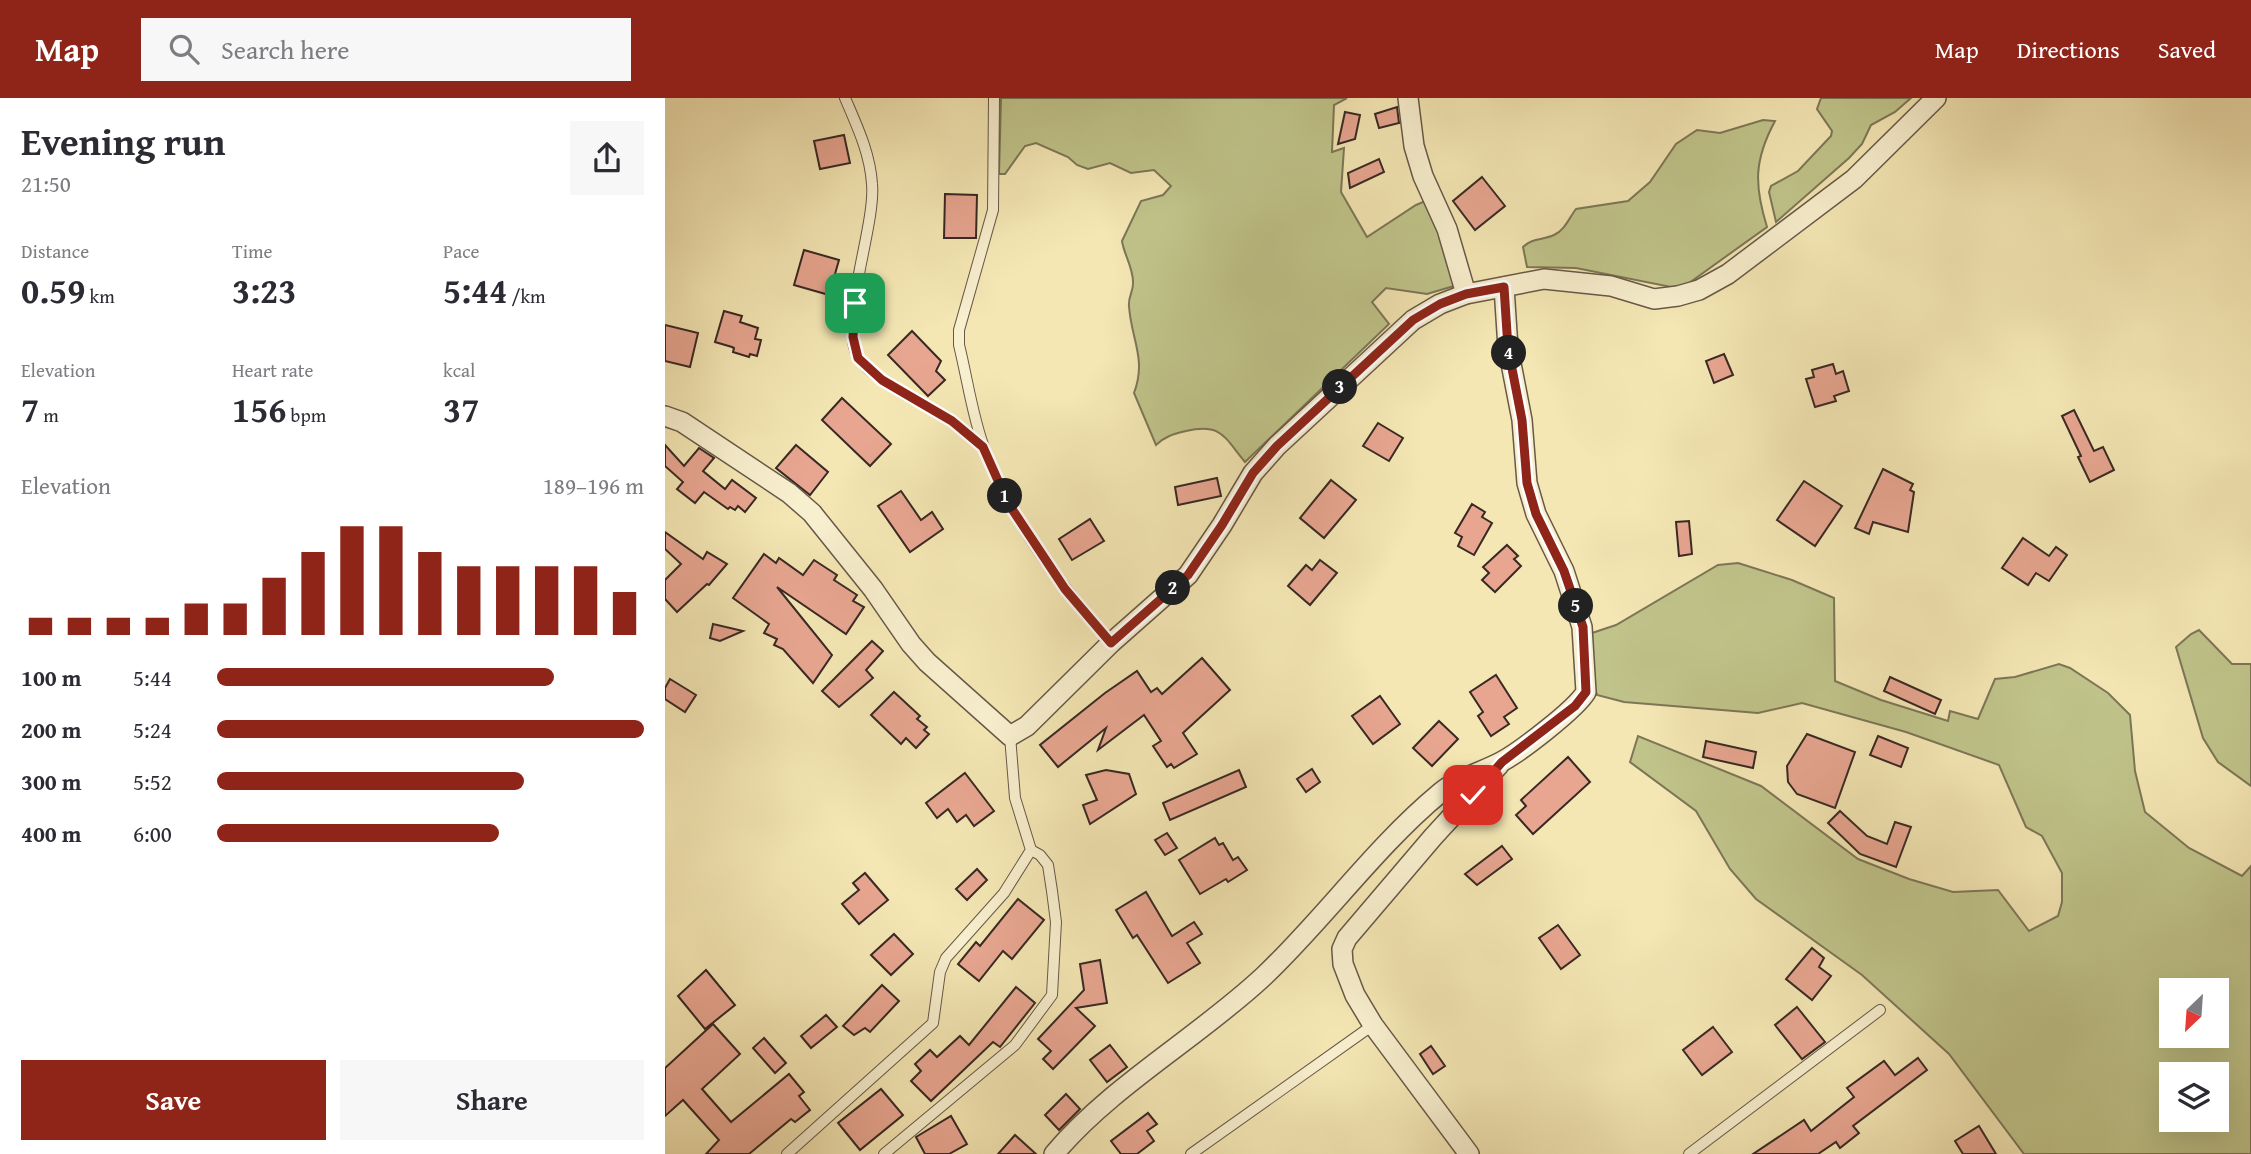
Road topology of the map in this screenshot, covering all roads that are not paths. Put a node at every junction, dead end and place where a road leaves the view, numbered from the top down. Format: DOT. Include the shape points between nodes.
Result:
graph roads {
  1 [pos="845,98"];
  2 [pos="994,98"];
  3 [pos="1408,98"];
  4 [pos="1936,98"];
  5 [pos="1504,287"];
  6 [pos="1466,294"];
  7 [pos="665,416"];
  8 [pos="983,447"];
  9 [pos="1111,643"];
  10 [pos="1010,737"];
  11 [pos="1502,762"];
  12 [pos="1031,850"];
  13 [pos="1880,1010"];
  14 [pos="1373,1025"];
  15 [pos="787,1154"];
  16 [pos="884,1154"];
  17 [pos="1054,1154"];
  18 [pos="1191,1154"];
  19 [pos="1469,1154"];
  20 [pos="1689,1154"];
  1 -- 8 [label="lane" via="867,151 873,186 855,303 853,337 858,358 882,380 952,421"];
  2 -- 8 [label="lane" via="993,210 959,330"];
  3 -- 6 [label="street" via="1414,146 1447,229"];
  4 -- 5 [label="street" via="1854,179 1728,274 1699,290 1654,299 1611,286 1544,279"];
  5 -- 6 [label="street"];
  5 -- 11 [label="street" via="1527,483 1583,627 1586,692 1575,706"];
  6 -- 9 [label="street" via="1413,320 1277,446 1253,473 1188,575"];
  7 -- 10 [label="street" via="682,422 812,513 911,644"];
  8 -- 9 [label="lane" via="1008,503 1065,589"];
  9 -- 10 [label="street" via="1027,726"];
  10 -- 12 [label="lane" via="1015,798"];
  11 -- 14 [label="street" via="1347,938 1342,964"];
  11 -- 17 [label="street" via="1441,792 1265,975 1103,1106"];
  12 -- 15 [label="lane" via="1004,893 946,958 933,1023"];
  12 -- 16 [label="lane" via="1048,865 1055,912 1052,995 1015,1045"];
  13 -- 20 [label="lane"];
  14 -- 18 [label="lane"];
  14 -- 19 [label="street"];
}
